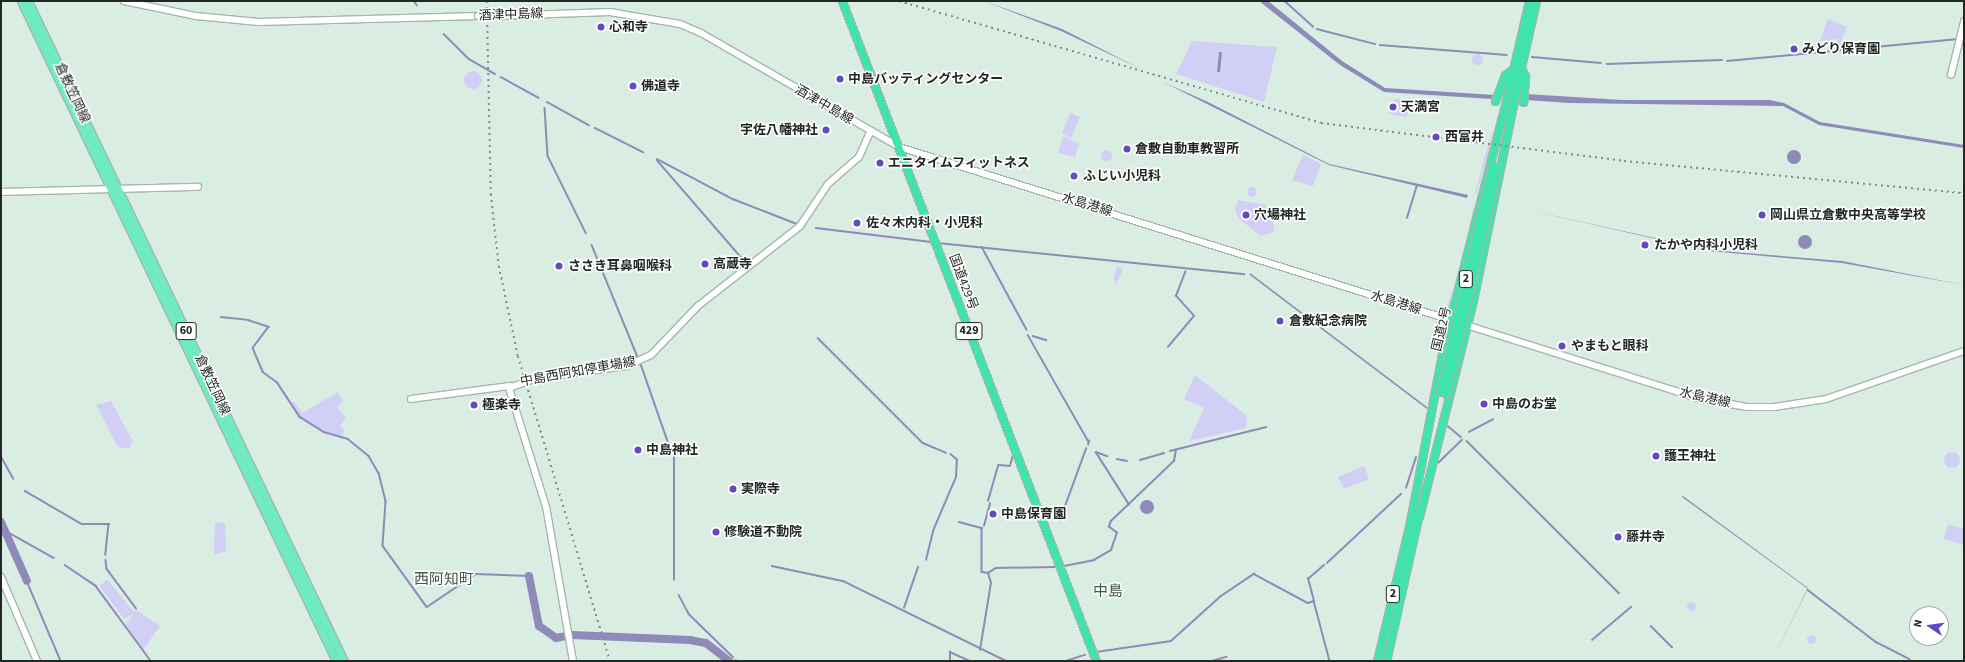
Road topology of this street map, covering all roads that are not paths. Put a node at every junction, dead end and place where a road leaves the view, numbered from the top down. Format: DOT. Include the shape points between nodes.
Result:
graph roads {
  1 [pos="21,1"];
  2 [pos="28,1"];
  3 [pos="124,1"];
  4 [pos="842,1"];
  5 [pos="1528,1"];
  6 [pos="1536,1"];
  7 [pos="1964,22"];
  8 [pos="1518,68"];
  9 [pos="1951,75"];
  10 [pos="1517,85"];
  11 [pos="1495,101"];
  12 [pos="1523,102"];
  13 [pos="1502,117"];
  14 [pos="870,132"];
  15 [pos="899,147"];
  16 [pos="1495,166"];
  17 [pos="198,187"];
  18 [pos="111,190"];
  19 [pos="119,190"];
  20 [pos="1,192"];
  21 [pos="1450,320"];
  22 [pos="1467,325"];
  23 [pos="1964,351"];
  24 [pos="510,386"];
  25 [pos="1443,393"];
  26 [pos="411,399"];
  27 [pos="1419,517"];
  28 [pos="1409,527"];
  29 [pos="1,577"];
  30 [pos="38,661"];
  31 [pos="336,661"];
  32 [pos="344,661"];
  33 [pos="573,661"];
  34 [pos="1096,661"];
  35 [pos="1378,661"];
  36 [pos="1386,661"];
  1 -- 18 [label="main road, 倉敷笠岡線 / 60"];
  2 -- 19 [label="main road, 倉敷笠岡線 / 60"];
  3 -- 14 [label="main road, 酒津中島線, bridge" via="196,16 260,22 610,12 680,24 702,33"];
  4 -- 15 [label="highway, 国道429号 / 429"];
  5 -- 8 [label="highway, 国道2号 / 2"];
  6 -- 8 [label="highway, 国道2号 / 2"];
  7 -- 9 [label="street"];
  8 -- 10 [label="highway, 国道2号 / 2"];
  8 -- 11 [label="highway" via="1505,75"];
  8 -- 12 [label="highway" via="1525,76"];
  8 -- 13 [label="highway, 国道2号 / 2"];
  10 -- 16 [label="highway, 国道2号 / 2"];
  10 -- 22 [label="highway"];
  13 -- 16 [label="highway, 国道2号 / 2"];
  13 -- 21 [label="highway"];
  14 -- 15 [label="main road"];
  14 -- 24 [label="main road, 中島西阿知停車場線" via="858,157 828,184 800,226 698,306 651,355 626,366 536,378"];
  15 -- 21 [label="main road, 水島港線"];
  15 -- 34 [label="highway, 国道429号 / 429"];
  16 -- 25 [label="highway, 国道2号 / 2, bridge"];
  17 -- 19 [label="street"];
  18 -- 19 [label="street"];
  18 -- 20 [label="street"];
  18 -- 31 [label="main road, 倉敷笠岡線 / 60"];
  19 -- 32 [label="main road, 倉敷笠岡線 / 60"];
  21 -- 22 [label="main road, 水島港線"];
  21 -- 28 [label="highway"];
  22 -- 23 [label="main road, 水島港線" via="1698,398 1754,407 1826,399"];
  22 -- 27 [label="highway"];
  24 -- 26 [label="street"];
  24 -- 33 [label="main road, 中島西阿知停車場線" via="546,507"];
  25 -- 27 [label="highway, 国道2号 / 2"];
  25 -- 28 [label="highway, 国道2号 / 2"];
  27 -- 36 [label="highway, 国道2号 / 2"];
  28 -- 35 [label="highway, 国道2号 / 2"];
  29 -- 30 [label="main road"];
}
